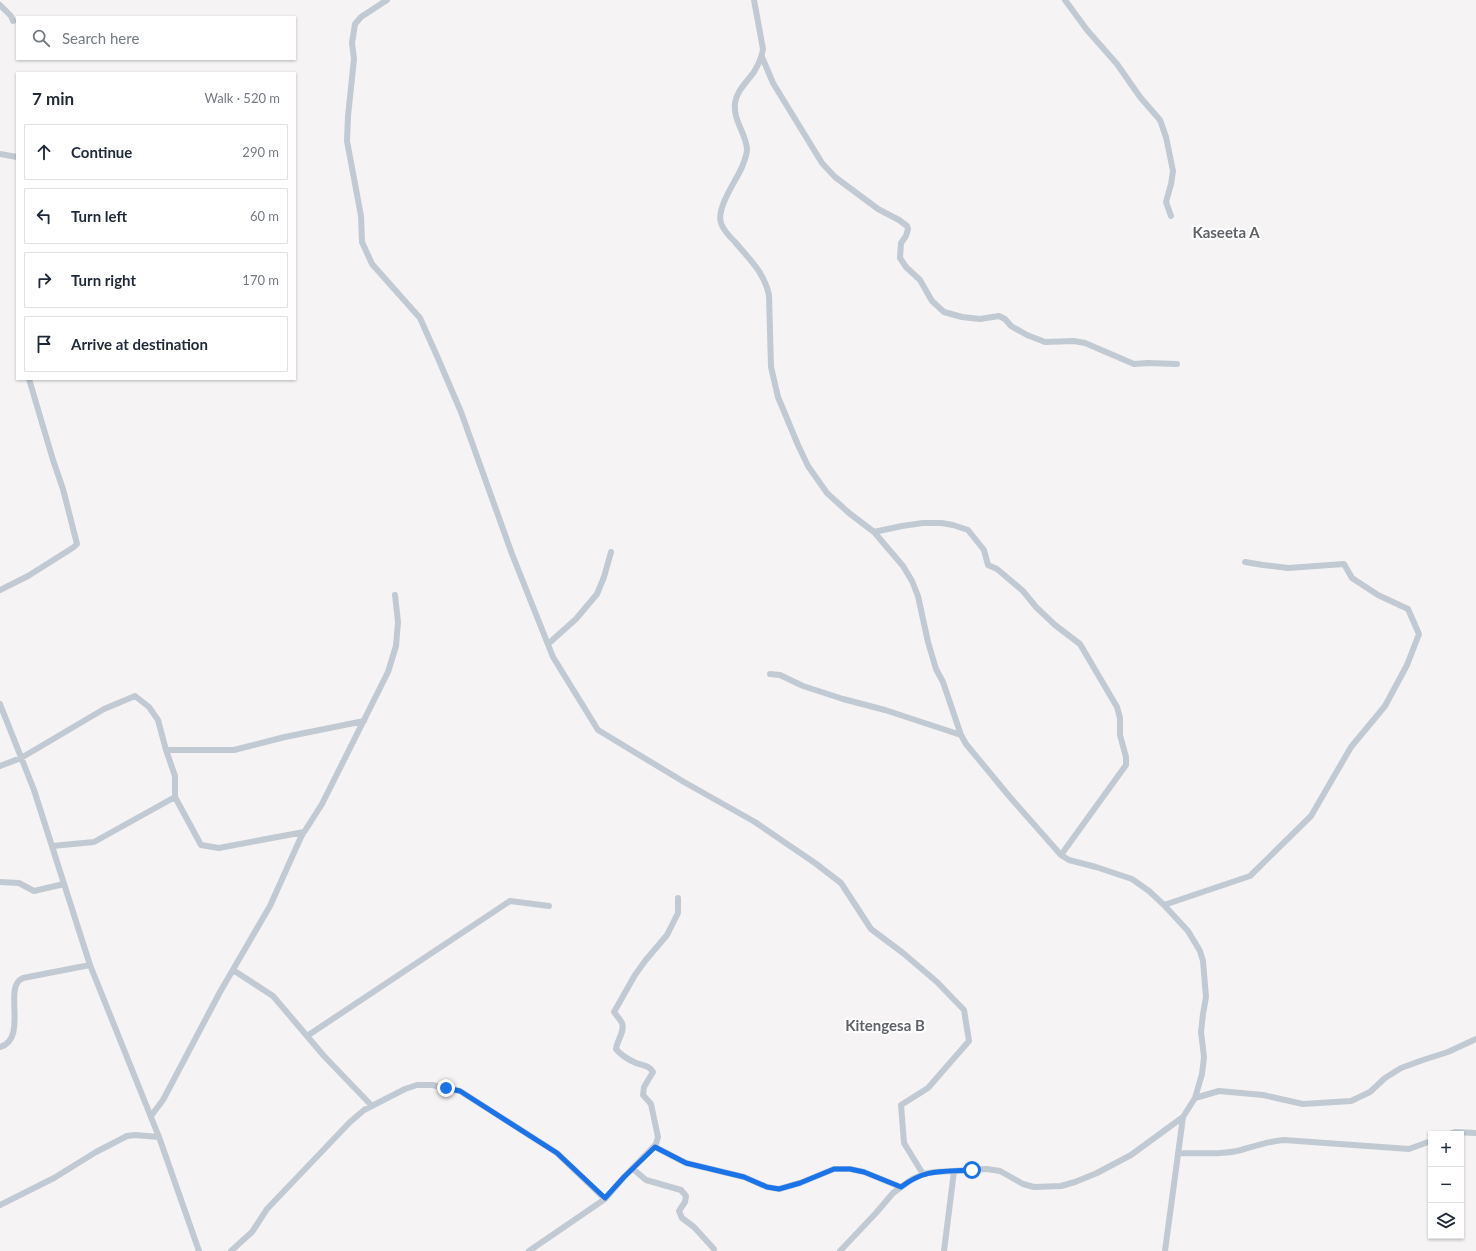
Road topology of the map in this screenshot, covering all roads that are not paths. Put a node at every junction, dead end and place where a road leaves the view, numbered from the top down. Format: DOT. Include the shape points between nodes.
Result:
graph roads {
  1 [pos="387,0"];
  2 [pos="754,0"];
  3 [pos="1065,0"];
  4 [pos="0,4"];
  5 [pos="13,21"];
  6 [pos="762,57"];
  7 [pos="0,154"];
  8 [pos="16,156"];
  9 [pos="1171,216"];
  10 [pos="1177,364"];
  11 [pos="29,380"];
  12 [pos="874,532"];
  13 [pos="611,552"];
  14 [pos="1245,562"];
  15 [pos="0,590"];
  16 [pos="395,595"];
  17 [pos="548,644"];
  18 [pos="770,674"];
  19 [pos="0,704"];
  20 [pos="364,721"];
  21 [pos="961,735"];
  22 [pos="166,750"];
  23 [pos="21,758"];
  24 [pos="0,766"];
  25 [pos="175,797"];
  26 [pos="304,832"];
  27 [pos="52,846"];
  28 [pos="1062,855"];
  29 [pos="0,882"];
  30 [pos="64,884"];
  31 [pos="678,898"];
  32 [pos="1164,905"];
  33 [pos="549,906"];
  34 [pos="90,965"];
  35 [pos="233,970"];
  36 [pos="307,1036"];
  37 [pos="1476,1039"];
  38 [pos="0,1047"];
  39 [pos="1195,1098"];
  40 [pos="372,1106"];
  41 [pos="151,1116"];
  42 [pos="1183,1117"];
  43 [pos="1464,1132"];
  44 [pos="1476,1133"];
  45 [pos="159,1137"];
  46 [pos="1428,1142"];
  47 [pos="655,1147"];
  48 [pos="1178,1153"];
  49 [pos="633,1169"];
  50 [pos="954,1171"];
  51 [pos="923,1174"];
  52 [pos="901,1187"];
  53 [pos="605,1198"];
  54 [pos="0,1205"];
  55 [pos="714,1249"];
  56 [pos="199,1251"];
  57 [pos="231,1251"];
  58 [pos="529,1251"];
  59 [pos="840,1251"];
  60 [pos="944,1251"];
  61 [pos="1166,1251"];
  1 -- 17 [label="street" via="361,16 355,24 352,43 354,59 348,141 361,216 362,242 372,264 420,318 461,412 512,554"];
  2 -- 6 [label="street" via="763,49"];
  3 -- 9 [label="street" via="1160,120 1173,171 1166,202"];
  4 -- 5 [label="street"];
  6 -- 10 [label="street" via="773,83 828,170 878,209 907,226 906,236 901,243 900,258 920,280 932,302 944,312 980,319 999,316 1011,326 1045,342 1085,343 1134,364"];
  6 -- 12 [label="street" via="739,91 736,101 736,118 747,150 719,216 720,222 728,235 760,271 767,286 771,367 778,397 798,446 827,493"];
  7 -- 8 [label="street"];
  11 -- 15 [label="street" via="77,544 28,576"];
  12 -- 21 [label="street" via="903,566 912,581 936,669 949,696"];
  12 -- 28 [label="street" via="929,523 941,523 968,530 984,550 988,565 997,569 1023,591 1045,616 1080,644 1117,707 1126,766"];
  13 -- 17 [label="street" via="597,594 576,619"];
  14 -- 32 [label="street" via="1288,568 1344,564 1352,578 1378,595 1408,609 1419,634 1407,665 1385,706 1351,747 1311,816 1250,876"];
  16 -- 20 [label="street" via="398,622 396,646 388,672"];
  17 -- 51 [label="street" via="553,657 598,730 755,822 815,863 841,883 871,929 937,982 964,1010 969,1041 928,1088 901,1105 904,1143"];
  18 -- 21 [label="street" via="780,675 803,686"];
  19 -- 23 [label="street"];
  20 -- 22 [label="street" via="234,750"];
  20 -- 26 [label="street" via="322,804"];
  21 -- 28 [label="street" via="984,768"];
  22 -- 23 [label="street" via="158,720 149,707 135,696 104,709"];
  22 -- 25 [label="street" via="175,776"];
  23 -- 24 [label="street"];
  23 -- 27 [label="street"];
  25 -- 26 [label="street" via="201,845 219,848"];
  25 -- 27 [label="street" via="94,842"];
  26 -- 35 [label="street" via="270,906"];
  27 -- 30 [label="street"];
  28 -- 32 [label="street" via="1069,860 1132,879"];
  29 -- 30 [label="street" via="19,883 34,891"];
  30 -- 34 [label="street"];
  31 -- 47 [label="street" via="678,913 667,935 638,970 614,1012 623,1031 616,1049 636,1063 651,1068 653,1072 644,1087 643,1095 651,1104 658,1137"];
  32 -- 39 [label="street" via="1188,931 1203,961 1206,997 1201,1032 1204,1057"];
  33 -- 36 [label="street" via="510,901"];
  34 -- 38 [label="street" via="23,978 17,982 16,1019 12,1035 8,1042"];
  34 -- 41 [label="street"];
  35 -- 36 [label="street" via="273,996"];
  35 -- 41 [label="street" via="163,1100"];
  36 -- 40 [label="street"];
  37 -- 39 [label="street" via="1448,1052 1401,1068 1384,1078 1370,1092 1351,1102 1303,1104 1263,1095 1219,1091"];
  39 -- 42 [label="street"];
  40 -- 53 [label="street" via="417,1085 432,1085 460,1091 557,1153"];
  40 -- 57 [label="street" via="350,1122 267,1209 252,1232"];
  41 -- 45 [label="street"];
  42 -- 48 [label="street"];
  42 -- 50 [label="street" via="1114,1165 1061,1186 1034,1187 1000,1171 987,1169"];
  43 -- 44 [label="street"];
  45 -- 54 [label="street" via="127,1136 54,1178"];
  45 -- 56 [label="street"];
  46 -- 48 [label="street" via="1409,1149 1284,1140 1216,1153"];
  47 -- 49 [label="street"];
  47 -- 52 [label="street" via="686,1163 744,1177 779,1189 834,1169 864,1172"];
  48 -- 61 [label="street"];
  49 -- 53 [label="street"];
  49 -- 55 [label="street" via="646,1180 681,1190 686,1196 679,1211 682,1218"];
  50 -- 51 [label="street"];
  50 -- 60 [label="street"];
  51 -- 52 [label="street"];
  52 -- 59 [label="street"];
  53 -- 58 [label="street"];
}
